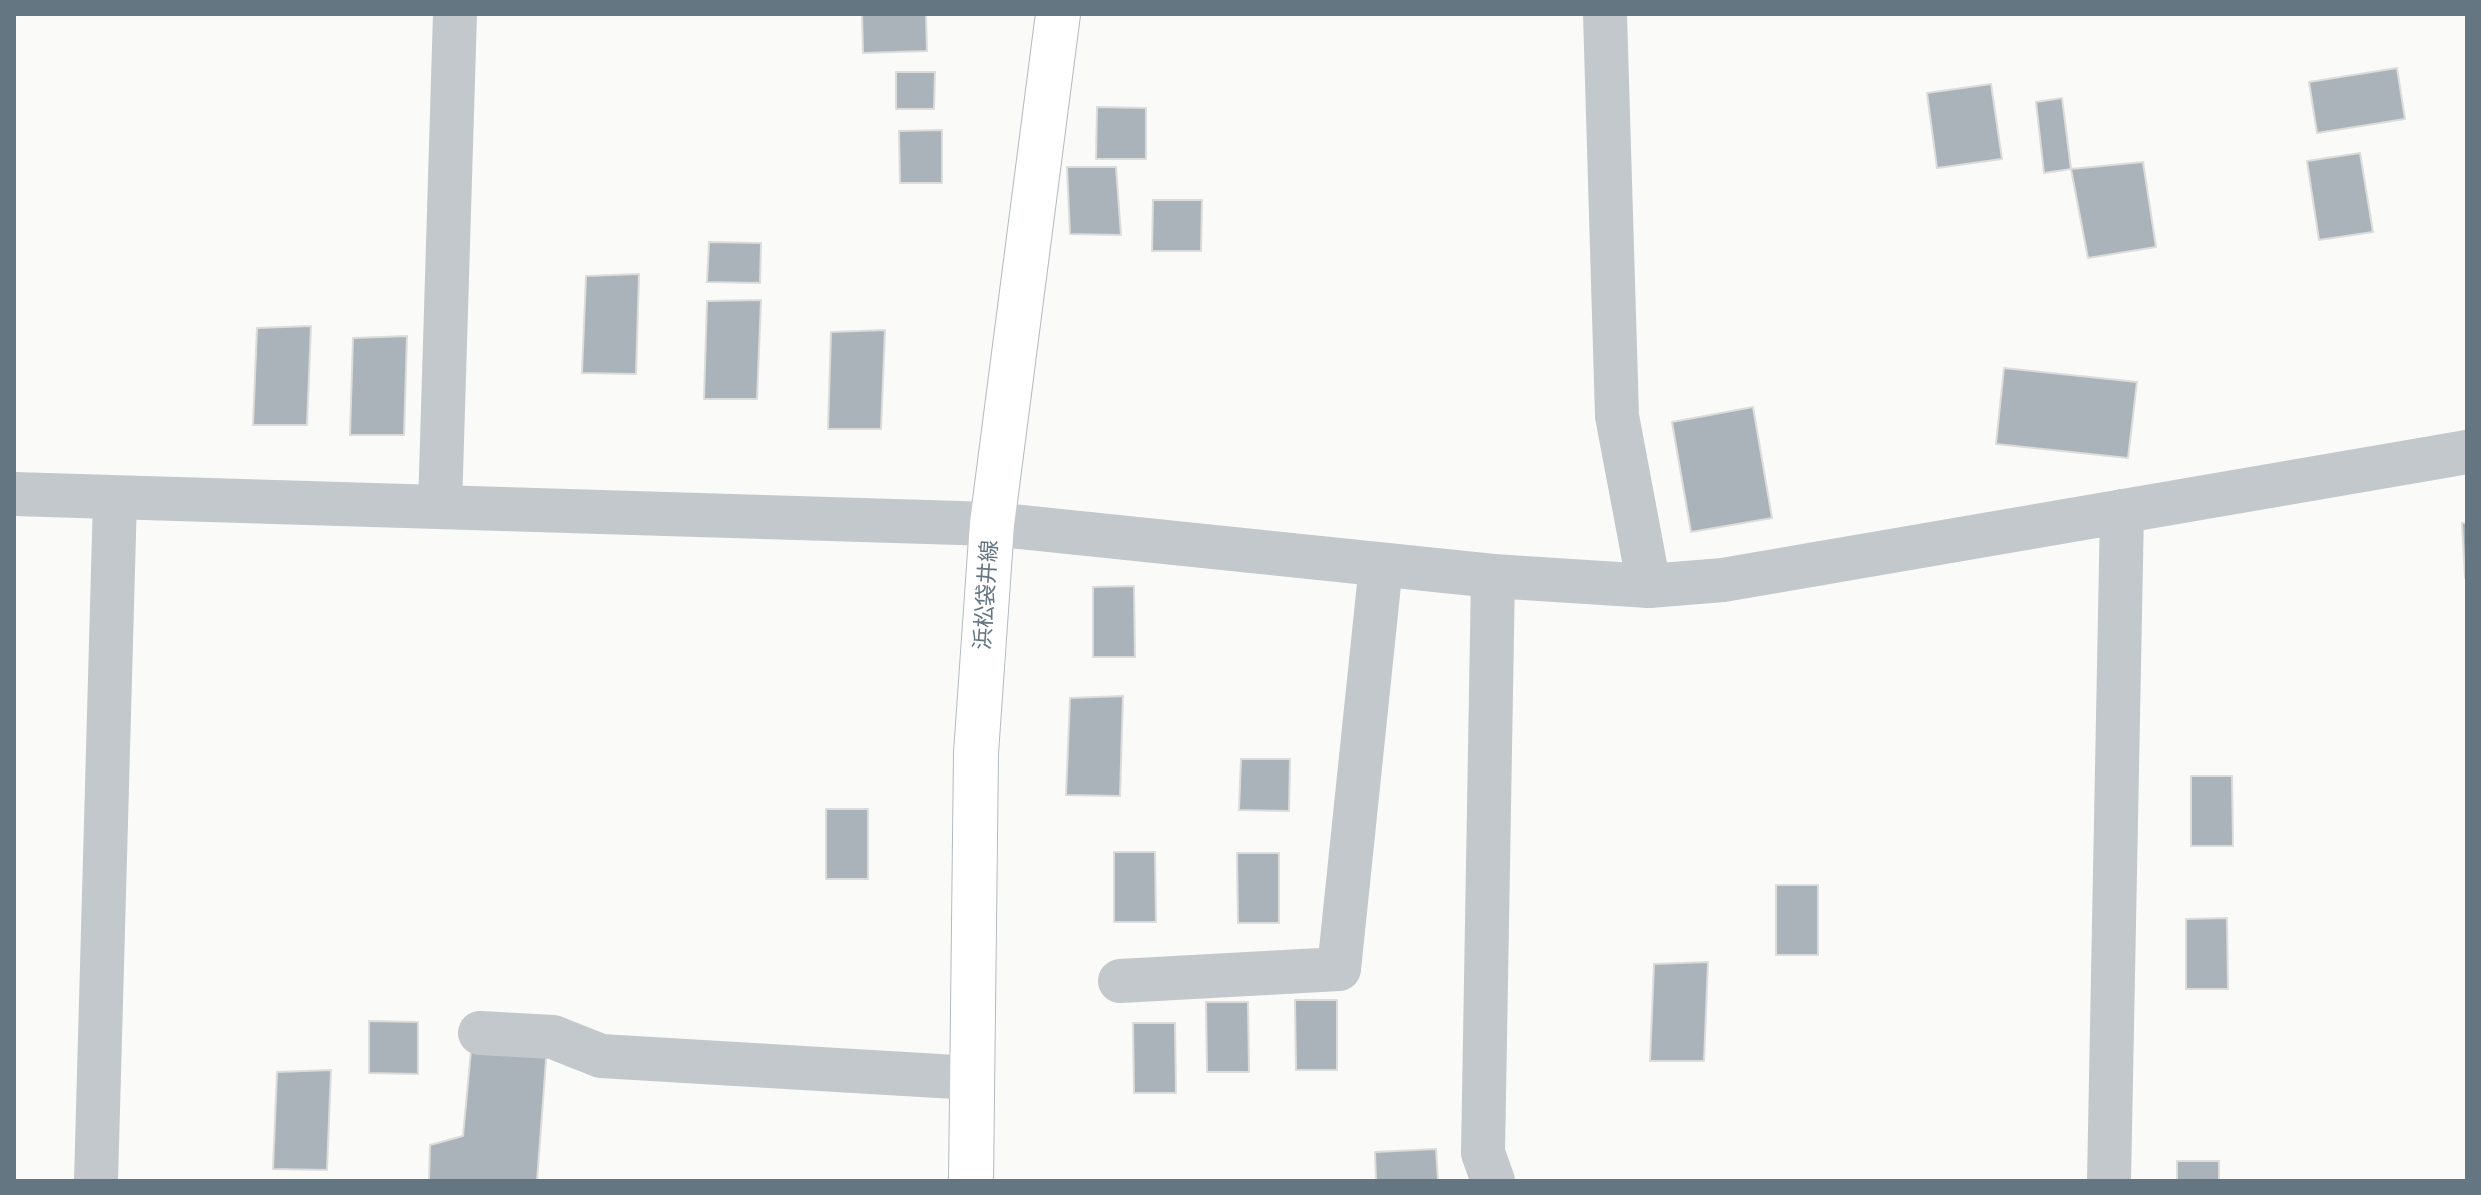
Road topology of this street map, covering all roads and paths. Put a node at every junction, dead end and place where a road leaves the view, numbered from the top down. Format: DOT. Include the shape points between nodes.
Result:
graph roads {
  1 [pos="455,14"];
  2 [pos="1058,14"];
  3 [pos="1605,14"];
  4 [pos="2467,452"];
  5 [pos="14,494"];
  6 [pos="115,498"];
  7 [pos="440,507"];
  8 [pos="2122,511"];
  9 [pos="992,524"];
  10 [pos="1381,565"];
  11 [pos="1493,576"];
  12 [pos="1649,586"];
  13 [pos="1120,981"];
  14 [pos="480,1033"];
  15 [pos="972,1078"];
  16 [pos="96,1181"];
  17 [pos="971,1181"];
  18 [pos="1493,1181"];
  19 [pos="2109,1181"];
  1 -- 7 [label="street"];
  2 -- 9 [label="main road, 浜松袋井線"];
  3 -- 12 [label="street" via="1617,416"];
  4 -- 8 [label="street"];
  5 -- 6 [label="street"];
  6 -- 7 [label="street"];
  6 -- 16 [label="street"];
  7 -- 9 [label="street"];
  8 -- 12 [label="street" via="1723,580"];
  8 -- 19 [label="street"];
  9 -- 10 [label="street"];
  9 -- 15 [label="main road, 浜松袋井線" via="976,753"];
  10 -- 11 [label="street"];
  10 -- 13 [label="street" via="1339,969"];
  11 -- 12 [label="street"];
  11 -- 18 [label="street" via="1483,1153"];
  14 -- 15 [label="street" via="553,1037 601,1056"];
  15 -- 17 [label="main road, 浜松袋井線"];
}
